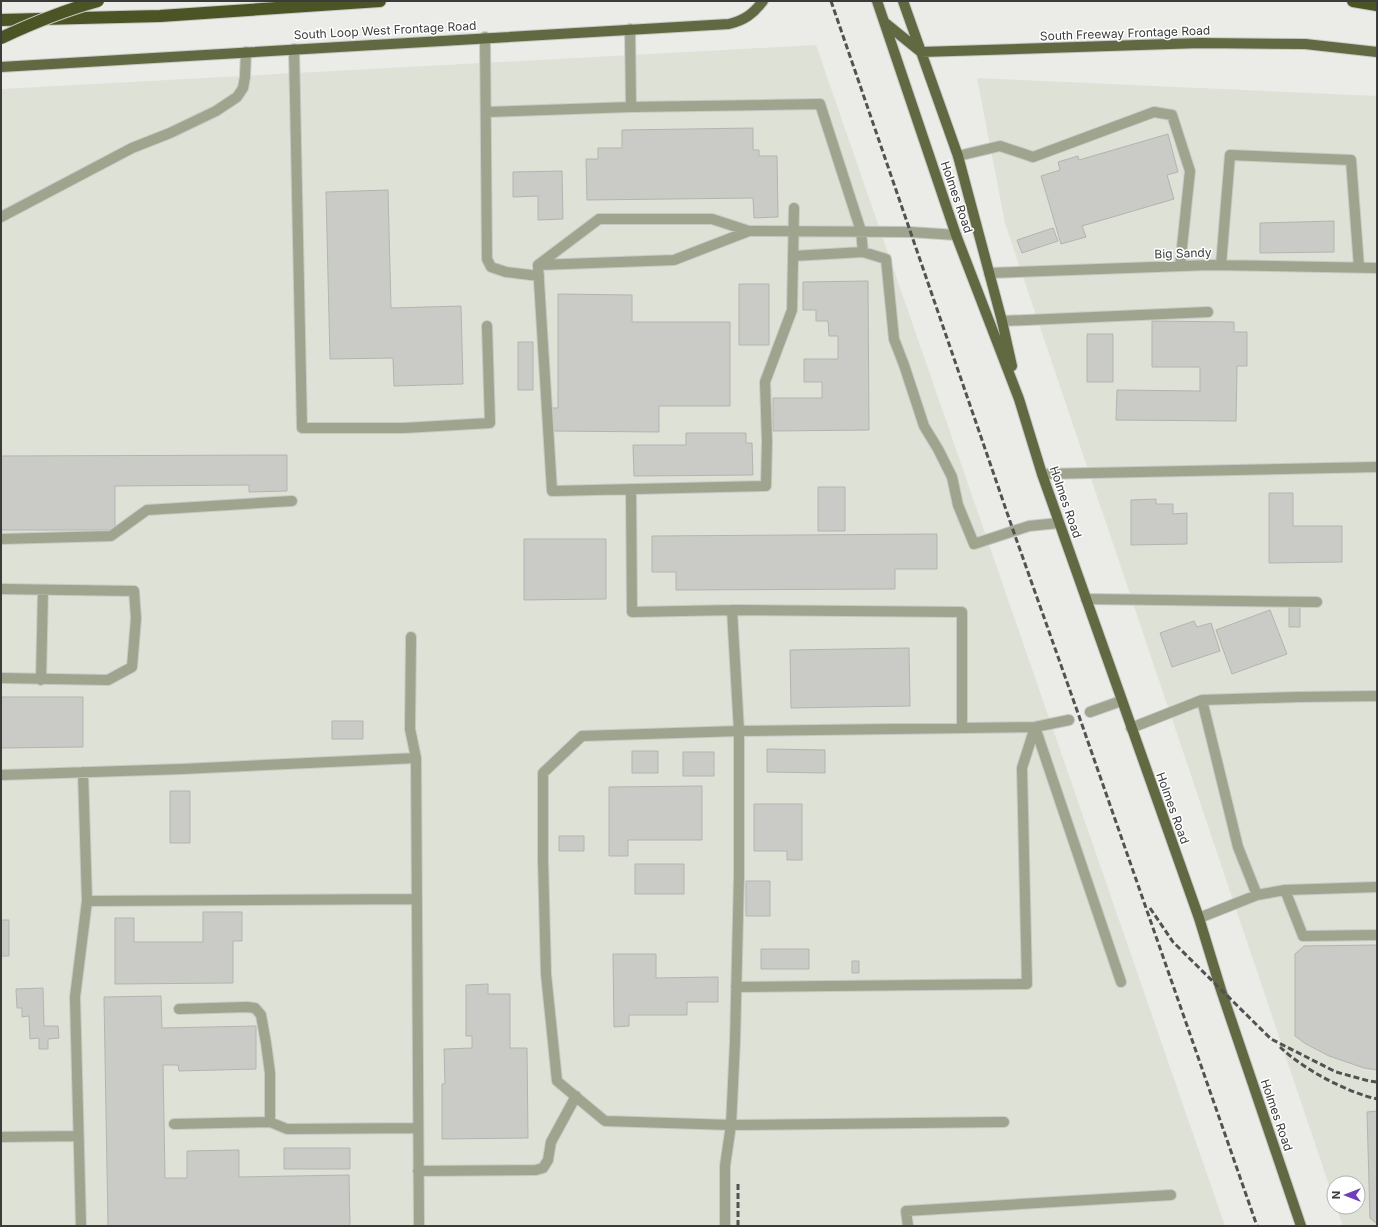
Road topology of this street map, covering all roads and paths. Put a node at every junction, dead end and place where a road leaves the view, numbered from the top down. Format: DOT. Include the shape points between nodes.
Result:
graph roads {
  1 [pos="98,1"];
  2 [pos="380,1"];
  3 [pos="763,1"];
  4 [pos="877,1"];
  5 [pos="903,1"];
  6 [pos="1353,1"];
  7 [pos="1377,5"];
  8 [pos="1,20"];
  9 [pos="884,22"];
  10 [pos="630,29"];
  11 [pos="485,37"];
  12 [pos="1,38"];
  13 [pos="294,49"];
  14 [pos="246,52"];
  15 [pos="921,52"];
  16 [pos="1377,52"];
  17 [pos="1,67"];
  18 [pos="631,106"];
  19 [pos="486,112"];
  20 [pos="958,156"];
  21 [pos="794,208"];
  22 [pos="1,216"];
  23 [pos="749,231"];
  24 [pos="793,231"];
  25 [pos="861,231"];
  26 [pos="956,235"];
  27 [pos="863,252"];
  28 [pos="793,256"];
  29 [pos="1180,266"];
  30 [pos="1221,266"];
  31 [pos="1359,267"];
  32 [pos="1377,268"];
  33 [pos="538,271"];
  34 [pos="989,273"];
  35 [pos="1208,312"];
  36 [pos="1002,322"];
  37 [pos="487,326"];
  38 [pos="1019,399"];
  39 [pos="1377,467"];
  40 [pos="1042,474"];
  41 [pos="631,489"];
  42 [pos="292,501"];
  43 [pos="1059,523"];
  44 [pos="1,539"];
  45 [pos="1,589"];
  46 [pos="43,590"];
  47 [pos="1086,599"];
  48 [pos="1317,602"];
  49 [pos="732,610"];
  50 [pos="411,637"];
  51 [pos="1,678"];
  52 [pos="41,680"];
  53 [pos="1377,696"];
  54 [pos="1202,700"];
  55 [pos="1122,701"];
  56 [pos="1090,712"];
  57 [pos="1069,720"];
  58 [pos="1035,727"];
  59 [pos="962,728"];
  60 [pos="1131,728"];
  61 [pos="739,731"];
  62 [pos="416,758"];
  63 [pos="84,772"];
  64 [pos="1,775"];
  65 [pos="1377,888"];
  66 [pos="1285,890"];
  67 [pos="1257,895"];
  68 [pos="416,899"];
  69 [pos="87,901"];
  70 [pos="1199,918"];
  71 [pos="1377,935"];
  72 [pos="1121,982"];
  73 [pos="736,987"];
  74 [pos="179,1009"];
  75 [pos="576,1096"];
  76 [pos="270,1122"];
  77 [pos="1004,1122"];
  78 [pos="174,1124"];
  79 [pos="731,1125"];
  80 [pos="418,1128"];
  81 [pos="78,1136"];
  82 [pos="1,1137"];
  83 [pos="418,1171"];
  84 [pos="1171,1195"];
  85 [pos="81,1226"];
  86 [pos="419,1226"];
  87 [pos="725,1226"];
  88 [pos="908,1226"];
  89 [pos="1301,1226"];
  1 -- 12 [label="highway, bridge" via="26,26"];
  2 -- 8 [label="highway" via="160,16"];
  3 -- 10 [label="main road, South Loop West Frontage Road" via="747,17 729,24"];
  4 -- 9 [label="main road, Holmes Road"];
  5 -- 15 [label="main road, Holmes Road"];
  6 -- 7 [label="highway"];
  9 -- 15 [label="main road"];
  9 -- 26 [label="main road, Holmes Road"];
  10 -- 11 [label="main road, South Loop West Frontage Road"];
  10 -- 18 [label="street"];
  11 -- 13 [label="main road, South Loop West Frontage Road"];
  11 -- 19 [label="street"];
  13 -- 14 [label="main road, South Loop West Frontage Road"];
  13 -- 37 [label="street" via="302,428 404,428 490,423"];
  14 -- 17 [label="main road, South Loop West Frontage Road"];
  14 -- 22 [label="street" via="243,88 237,97 221,108 132,148"];
  15 -- 16 [label="main road, South Freeway Frontage Road" via="1201,43 1305,44"];
  15 -- 20 [label="main road, Holmes Road"];
  18 -- 19 [label="street"];
  18 -- 25 [label="street" via="820,104"];
  19 -- 33 [label="street" via="487,259 491,267 506,272"];
  20 -- 29 [label="street" via="1000,146 1033,157 1154,112 1172,115 1190,171"];
  20 -- 34 [label="main road, Holmes Road"];
  21 -- 24 [label="street"];
  23 -- 24 [label="street"];
  23 -- 33 [label="street" via="674,260"];
  23 -- 33 [label="street" via="712,219 599,219"];
  24 -- 25 [label="street"];
  24 -- 28 [label="street"];
  25 -- 26 [label="street"];
  25 -- 27 [label="street"];
  26 -- 38 [label="main road, Holmes Road"];
  27 -- 28 [label="street"];
  27 -- 43 [label="street" via="886,259 894,339 924,426 952,477 958,505 974,544 1029,526"];
  28 -- 41 [label="street" via="792,310 765,382 766,486"];
  29 -- 30 [label="street, Big Sandy"];
  29 -- 34 [label="street, Big Sandy"];
  30 -- 31 [label="street, Big Sandy"];
  30 -- 31 [label="street" via="1230,155 1352,160"];
  31 -- 32 [label="street, Big Sandy"];
  33 -- 41 [label="street" via="552,491"];
  34 -- 36 [label="main road, Holmes Road"];
  35 -- 36 [label="street"];
  36 -- 38 [label="main road, Holmes Road"];
  38 -- 40 [label="main road, Holmes Road"];
  39 -- 40 [label="street"];
  40 -- 43 [label="main road, Holmes Road"];
  41 -- 49 [label="street" via="632,612"];
  42 -- 44 [label="street" via="147,510 111,536"];
  43 -- 47 [label="main road, Holmes Road"];
  45 -- 46 [label="street"];
  46 -- 52 [label="street"];
  46 -- 52 [label="street" via="134,591 136,618 132,667 108,680"];
  47 -- 48 [label="street"];
  47 -- 55 [label="main road, Holmes Road"];
  49 -- 59 [label="street" via="962,612"];
  49 -- 61 [label="street"];
  50 -- 62 [label="street" via="410,729"];
  51 -- 52 [label="street"];
  53 -- 54 [label="street"];
  54 -- 60 [label="street"];
  54 -- 67 [label="street" via="1238,847"];
  55 -- 56 [label="street"];
  55 -- 60 [label="main road, Holmes Road"];
  57 -- 58 [label="street"];
  58 -- 59 [label="street"];
  58 -- 72 [label="street"];
  58 -- 73 [label="street" via="1022,768 1027,984"];
  59 -- 61 [label="street"];
  60 -- 70 [label="main road, Holmes Road"];
  61 -- 73 [label="street"];
  61 -- 75 [label="street" via="582,736 544,773 546,974 557,1081"];
  62 -- 63 [label="street"];
  62 -- 68 [label="street"];
  63 -- 64 [label="street"];
  63 -- 69 [label="street"];
  65 -- 66 [label="street"];
  66 -- 67 [label="street"];
  66 -- 71 [label="street" via="1303,936"];
  67 -- 70 [label="street"];
  68 -- 69 [label="street"];
  68 -- 80 [label="street"];
  69 -- 81 [label="street" via="75,997"];
  70 -- 89 [label="main road, Holmes Road"];
  73 -- 79 [label="street"];
  74 -- 76 [label="street" via="247,1007 255,1008 261,1015 270,1073"];
  75 -- 79 [label="street" via="606,1121"];
  75 -- 83 [label="street" via="551,1142 548,1160 543,1168"];
  76 -- 78 [label="street"];
  76 -- 80 [label="street" via="287,1129"];
  77 -- 79 [label="street"];
  79 -- 87 [label="street" via="725,1166"];
  80 -- 83 [label="street"];
  81 -- 82 [label="street"];
  81 -- 85 [label="street"];
  83 -- 86 [label="street"];
  84 -- 88 [label="street" via="906,1211"];
}
